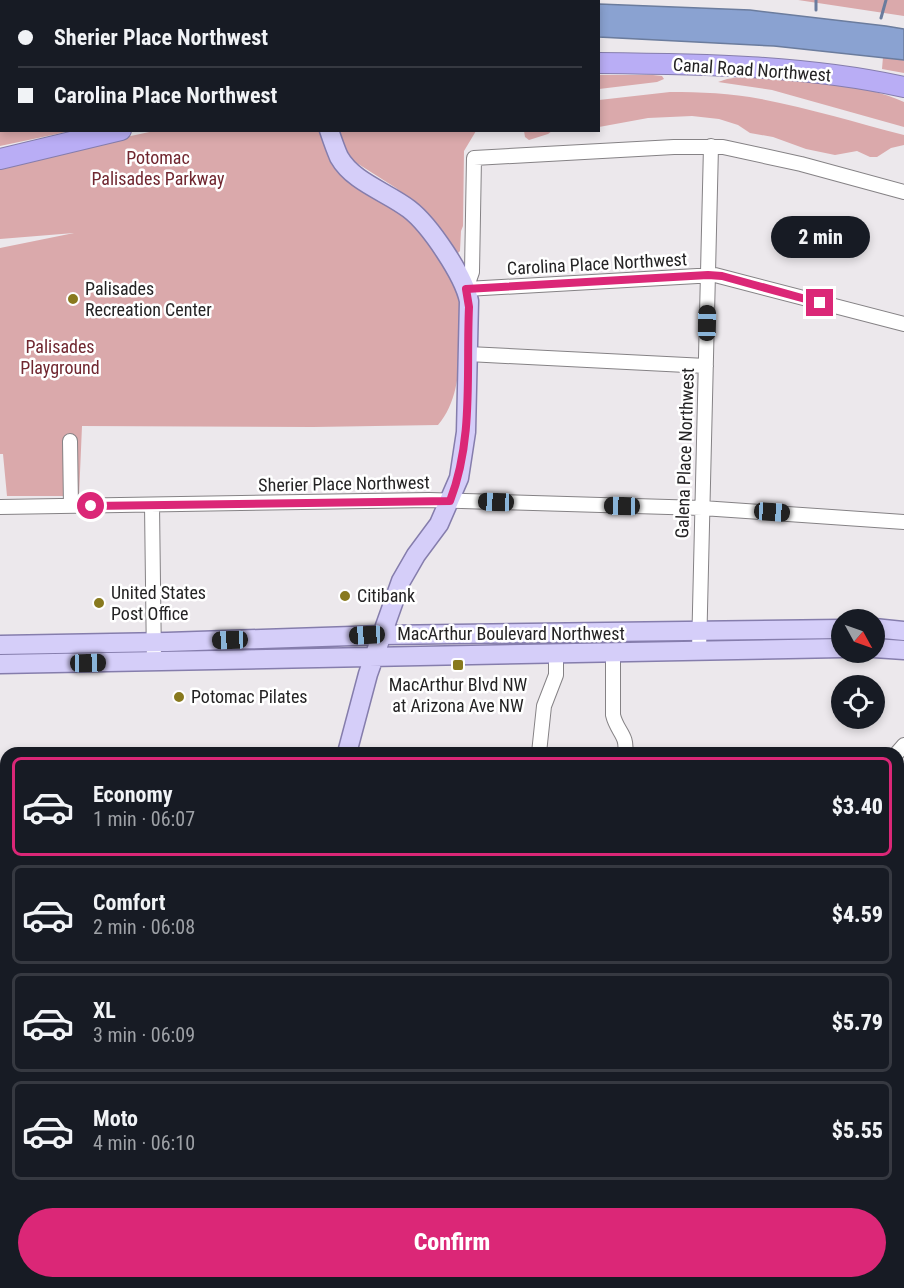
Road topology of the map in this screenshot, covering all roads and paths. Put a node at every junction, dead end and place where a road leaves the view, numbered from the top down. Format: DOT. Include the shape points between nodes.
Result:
graph roads {
  1 [pos="600,63"];
  2 [pos="904,87"];
  3 [pos="113,132"];
  4 [pos="330,132"];
  5 [pos="711,146"];
  6 [pos="0,159"];
  7 [pos="904,192"];
  8 [pos="708,275"];
  9 [pos="466,289"];
  10 [pos="904,324"];
  11 [pos="468,354"];
  12 [pos="706,366"];
  13 [pos="70,441"];
  14 [pos="450,501"];
  15 [pos="152,505"];
  16 [pos="70,506"];
  17 [pos="0,507"];
  18 [pos="702,508"];
  19 [pos="904,522"];
  20 [pos="831,629"];
  21 [pos="885,629"];
  22 [pos="904,631"];
  23 [pos="699,632"];
  24 [pos="382,635"];
  25 [pos="154,643"];
  26 [pos="0,645"];
  27 [pos="831,648"];
  28 [pos="885,649"];
  29 [pos="904,650"];
  30 [pos="699,652"];
  31 [pos="555,654"];
  32 [pos="613,654"];
  33 [pos="375,658"];
  34 [pos="154,662"];
  35 [pos="0,664"];
  36 [pos="348,747"];
  37 [pos="540,747"];
  38 [pos="626,747"];
  1 -- 2 [label="highway, Canal Road Northwest" via="750,67"];
  3 -- 6 [label="highway"];
  4 -- 9 [label="main road" via="346,166 421,220"];
  5 -- 7 [label="street" via="774,157"];
  5 -- 8 [label="street, Galena Place Northwest"];
  5 -- 9 [label="street" via="474,158 472,272"];
  8 -- 9 [label="street, Carolina Place Northwest"];
  8 -- 10 [label="street, Carolina Place Northwest"];
  8 -- 12 [label="street, Galena Place Northwest"];
  9 -- 11 [label="main road"];
  11 -- 12 [label="street"];
  11 -- 14 [label="main road" via="465,450"];
  12 -- 18 [label="street, Galena Place Northwest"];
  13 -- 16 [label="street"];
  14 -- 15 [label="street, Sherier Place Northwest"];
  14 -- 18 [label="street, Sherier Place Northwest"];
  14 -- 24 [label="main road" via="404,576"];
  15 -- 16 [label="street, Sherier Place Northwest"];
  15 -- 25 [label="street"];
  16 -- 17 [label="street, Sherier Place Northwest"];
  18 -- 19 [label="street, Sherier Place Northwest"];
  18 -- 23 [label="street, Galena Place Northwest"];
  20 -- 23 [label="main road, MacArthur Boulevard Northwest"];
  21 -- 22 [label="main road"];
  23 -- 24 [label="main road, MacArthur Boulevard Northwest"];
  23 -- 30 [label="street, Galena Place Northwest"];
  24 -- 25 [label="main road, MacArthur Boulevard Northwest"];
  24 -- 33 [label="main road"];
  25 -- 26 [label="main road, MacArthur Boulevard Northwest"];
  25 -- 34 [label="street"];
  27 -- 30 [label="main road, MacArthur Boulevard Northwest"];
  28 -- 29 [label="main road"];
  30 -- 32 [label="main road, MacArthur Boulevard Northwest"];
  31 -- 32 [label="main road, MacArthur Boulevard Northwest"];
  31 -- 33 [label="main road, MacArthur Boulevard Northwest"];
  31 -- 37 [label="street" via="556,675 544,706"];
  32 -- 38 [label="street, MacArthur Boulevard Northwest" via="613,715"];
  33 -- 34 [label="main road, MacArthur Boulevard Northwest"];
  33 -- 36 [label="main road"];
  34 -- 35 [label="main road, MacArthur Boulevard Northwest"];
}
